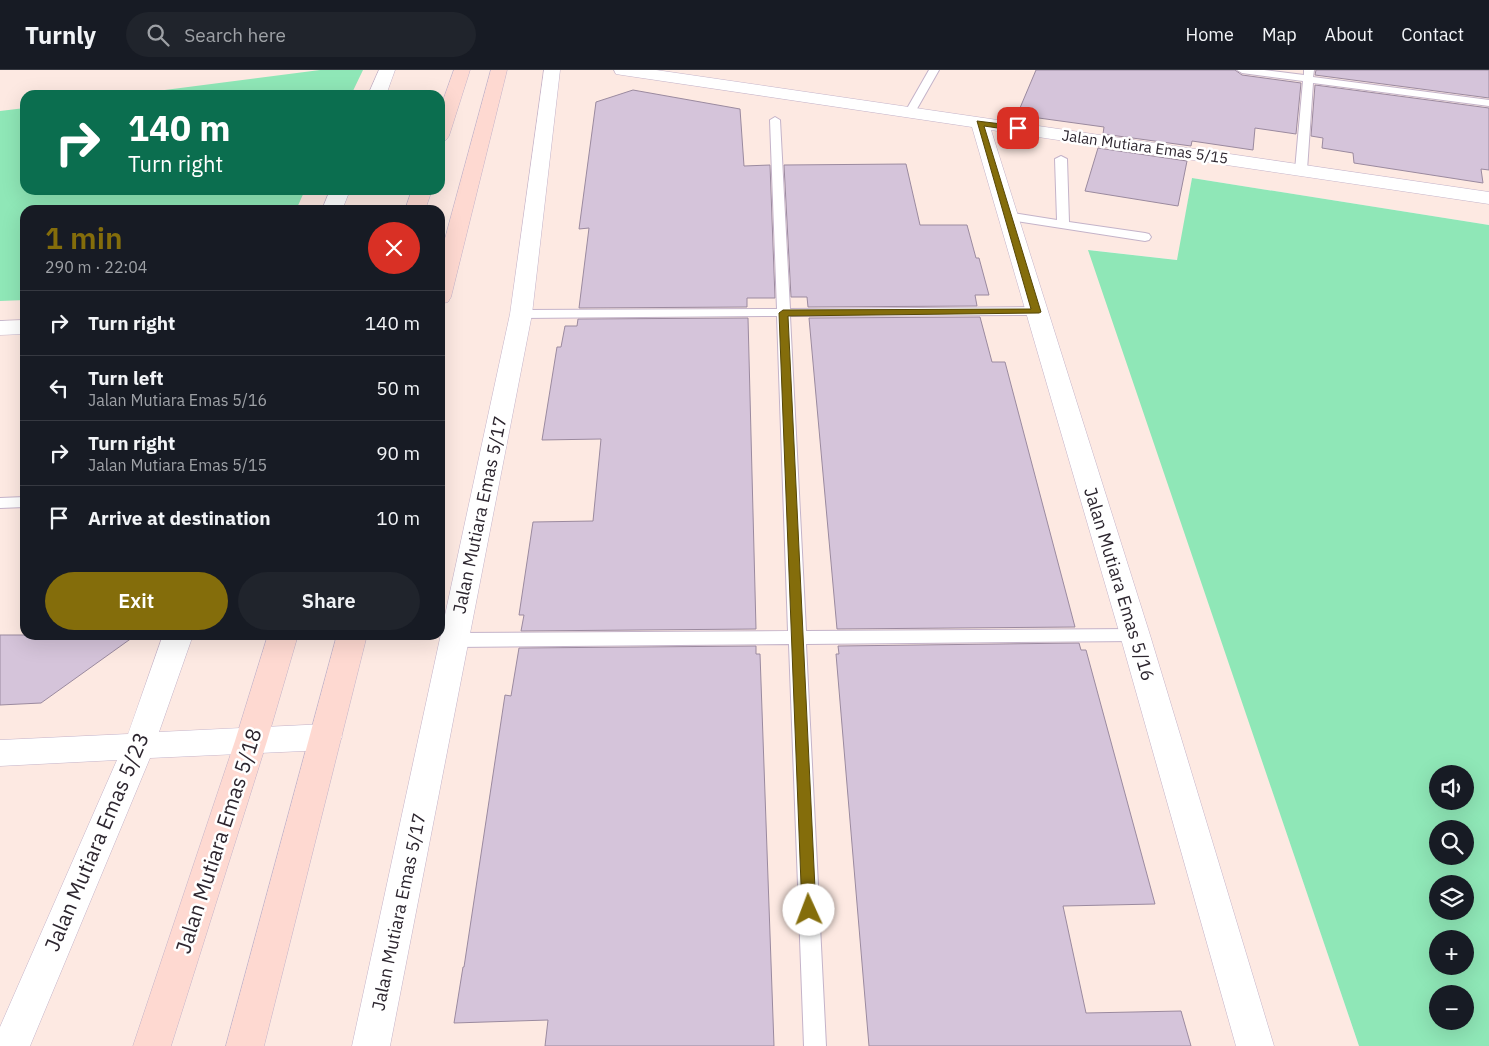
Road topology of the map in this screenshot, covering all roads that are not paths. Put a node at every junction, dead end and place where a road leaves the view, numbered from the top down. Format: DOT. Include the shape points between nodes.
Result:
graph roads {
  1 [pos="387,70"];
  2 [pos="462,70"];
  3 [pos="499,70"];
  4 [pos="552,70"];
  5 [pos="622,70"];
  6 [pos="934,70"];
  7 [pos="1242,70"];
  8 [pos="1309,74"];
  9 [pos="379,90"];
  10 [pos="1489,102"];
  11 [pos="910,112"];
  12 [pos="775,120"];
  13 [pos="445,121"];
  14 [pos="980,123"];
  15 [pos="1061,159"];
  16 [pos="1301,170"];
  17 [pos="1489,198"];
  18 [pos="1008,216"];
  19 [pos="1063,224"];
  20 [pos="1146,237"];
  21 [pos="445,277"];
  22 [pos="1036,312"];
  23 [pos="783,313"];
  24 [pos="521,314"];
  25 [pos="20,327"];
  26 [pos="0,328"];
  27 [pos="20,502"];
  28 [pos="0,503"];
  29 [pos="1135,635"];
  30 [pos="797,638"];
  31 [pos="176,640"];
  32 [pos="281,640"];
  33 [pos="351,640"];
  34 [pos="454,640"];
  35 [pos="326,737"];
  36 [pos="251,741"];
  37 [pos="139,746"];
  38 [pos="0,753"];
  39 [pos="11,1046"];
  40 [pos="152,1046"];
  41 [pos="245,1046"];
  42 [pos="371,1046"];
  43 [pos="815,1046"];
  44 [pos="1255,1046"];
  1 -- 9 [label="street"];
  2 -- 13 [label="street"];
  3 -- 21 [label="street"];
  4 -- 24 [label="street, Jalan Mutiara Emas 5/17"];
  5 -- 11 [label="street, Jalan Mutiara Emas 5/15"];
  6 -- 11 [label="lane"];
  7 -- 8 [label="lane"];
  8 -- 10 [label="lane"];
  8 -- 16 [label="lane"];
  11 -- 14 [label="street, Jalan Mutiara Emas 5/15"];
  12 -- 23 [label="lane"];
  14 -- 16 [label="street, Jalan Mutiara Emas 5/15"];
  14 -- 18 [label="street, Jalan Mutiara Emas 5/16"];
  15 -- 19 [label="lane"];
  16 -- 17 [label="street, Jalan Mutiara Emas 5/15"];
  18 -- 19 [label="lane"];
  18 -- 22 [label="street, Jalan Mutiara Emas 5/16"];
  19 -- 20 [label="lane"];
  22 -- 23 [label="lane"];
  22 -- 29 [label="street, Jalan Mutiara Emas 5/16"];
  23 -- 24 [label="lane"];
  23 -- 30 [label="lane"];
  24 -- 34 [label="street, Jalan Mutiara Emas 5/17"];
  25 -- 26 [label="street"];
  27 -- 28 [label="lane"];
  29 -- 30 [label="lane"];
  29 -- 44 [label="street, Jalan Mutiara Emas 5/16"];
  30 -- 34 [label="lane"];
  30 -- 43 [label="lane"];
  31 -- 37 [label="street, Jalan Mutiara Emas 5/23"];
  32 -- 36 [label="street, Jalan Mutiara Emas 5/18"];
  33 -- 35 [label="street"];
  34 -- 42 [label="street, Jalan Mutiara Emas 5/17"];
  35 -- 36 [label="street"];
  35 -- 41 [label="street"];
  36 -- 37 [label="street"];
  36 -- 40 [label="street, Jalan Mutiara Emas 5/18"];
  37 -- 38 [label="street"];
  37 -- 39 [label="street, Jalan Mutiara Emas 5/23"];
}
